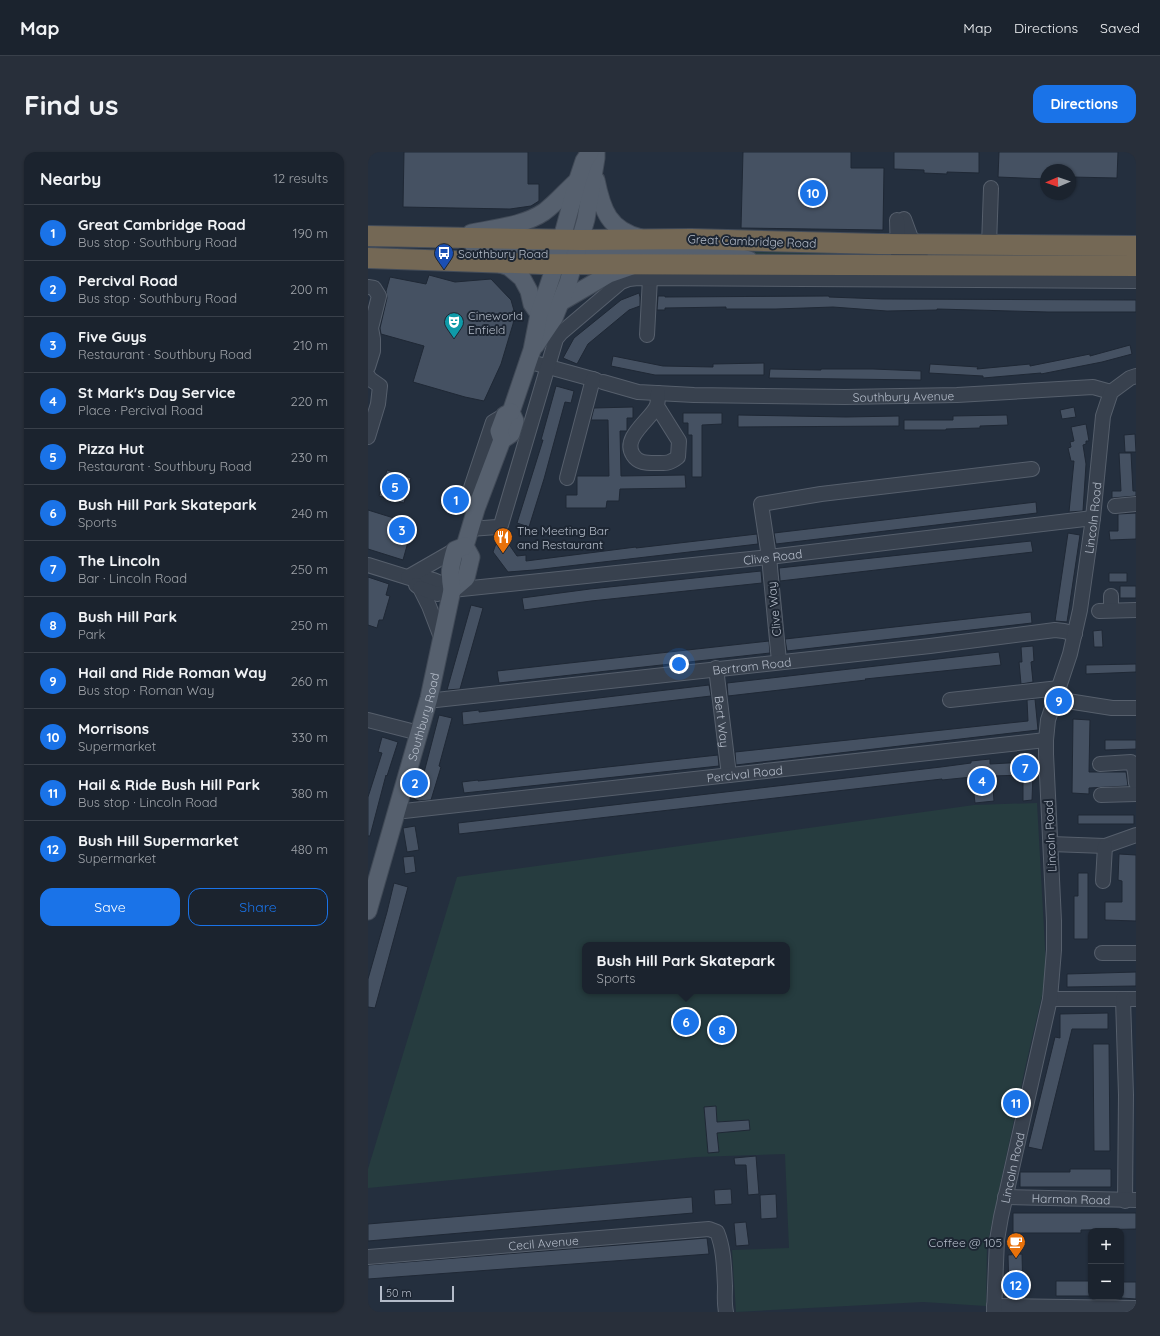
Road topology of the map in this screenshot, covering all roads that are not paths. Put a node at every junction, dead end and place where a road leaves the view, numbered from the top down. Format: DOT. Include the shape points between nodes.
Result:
graph roads {
  1 [pos="590,152"];
  2 [pos="596,152"];
  3 [pos="594,172"];
  4 [pos="578,179"];
  5 [pos="991,188"];
  6 [pos="368,236"];
  7 [pos="450,237"];
  8 [pos="643,239"];
  9 [pos="898,244"];
  10 [pos="919,244"];
  11 [pos="989,245"];
  12 [pos="1136,246"];
  13 [pos="568,252"];
  14 [pos="368,258"];
  15 [pos="496,263"];
  16 [pos="769,264"];
  17 [pos="970,265"];
  18 [pos="1136,266"];
  19 [pos="648,271"];
  20 [pos="1136,281"];
  21 [pos="368,287"];
  22 [pos="561,302"];
  23 [pos="538,314"];
  24 [pos="647,336"];
  25 [pos="529,356"];
  26 [pos="368,367"];
  27 [pos="548,367"];
  28 [pos="368,376"];
  29 [pos="1136,376"];
  30 [pos="597,380"];
  31 [pos="1111,392"];
  32 [pos="508,414"];
  33 [pos="368,437"];
  34 [pos="1032,469"];
  35 [pos="567,478"];
  36 [pos="1136,504"];
  37 [pos="1114,506"];
  38 [pos="476,510"];
  39 [pos="1093,518"];
  40 [pos="470,529"];
  41 [pos="460,548"];
  42 [pos="769,557"];
  43 [pos="368,565"];
  44 [pos="413,581"];
  45 [pos="452,590"];
  46 [pos="1107,606"];
  47 [pos="1136,610"];
  48 [pos="1075,634"];
  49 [pos="442,640"];
  50 [pos="780,661"];
  51 [pos="716,668"];
  52 [pos="1057,693"];
  53 [pos="429,698"];
  54 [pos="950,700"];
  55 [pos="1136,708"];
  56 [pos="368,720"];
  57 [pos="419,733"];
  58 [pos="1046,740"];
  59 [pos="1100,764"];
  60 [pos="729,775"];
  61 [pos="1136,783"];
  62 [pos="1136,794"];
  63 [pos="1101,795"];
  64 [pos="397,809"];
  65 [pos="1136,835"];
  66 [pos="1051,844"];
  67 [pos="1105,846"];
  68 [pos="1103,881"];
  69 [pos="368,911"];
  70 [pos="1102,953"];
  71 [pos="1136,953"];
  72 [pos="1050,999"];
  73 [pos="1130,999"];
  74 [pos="1005,1197"];
  75 [pos="1131,1200"];
  76 [pos="368,1257"];
  77 [pos="1136,1308"];
  78 [pos="994,1309"];
  79 [pos="726,1312"];
  1 -- 4 [label="main road, Southbury Road"];
  2 -- 3 [label="main road, Southbury Road"];
  3 -- 8 [label="main road" via="606,215 625,233"];
  3 -- 13 [label="main road, Southbury Road"];
  4 -- 7 [label="main road" via="537,215 519,223"];
  4 -- 13 [label="main road, Southbury Road"];
  5 -- 11 [label="street"];
  6 -- 7 [label="highway, Great Cambridge Road"];
  7 -- 13 [label="highway, Great Cambridge Road"];
  8 -- 9 [label="highway, Great Cambridge Road"];
  8 -- 13 [label="highway, Great Cambridge Road"];
  9 -- 10 [label="highway, Great Cambridge Road"];
  9 -- 10 [label="street" via="901,220 911,238"];
  9 -- 17 [label="street" via="898,253 903,256 935,257"];
  10 -- 11 [label="highway, Great Cambridge Road"];
  11 -- 12 [label="highway, Great Cambridge Road"];
  13 -- 15 [label="highway, Great Cambridge Road"];
  13 -- 16 [label="main road" via="726,254"];
  13 -- 19 [label="highway, Great Cambridge Road"];
  13 -- 22 [label="main road, Southbury Road"];
  13 -- 23 [label="main road, Southbury Road"];
  14 -- 15 [label="highway, Great Cambridge Road"];
  15 -- 23 [label="main road" via="509,267 522,278 530,290 532,304"];
  16 -- 17 [label="highway, Great Cambridge Road"];
  16 -- 19 [label="highway, Great Cambridge Road"];
  17 -- 18 [label="highway, Great Cambridge Road"];
  19 -- 20 [label="street, Great Cambridge Road"];
  19 -- 22 [label="main road" via="633,266 609,274"];
  19 -- 24 [label="street"];
  19 -- 27 [label="street" via="621,282 561,333 556,339"];
  21 -- 26 [label="street" via="374,288 379,296 371,328 373,351"];
  22 -- 25 [label="main road, Southbury Road" via="554,318"];
  23 -- 25 [label="main road, Southbury Road"];
  25 -- 27 [label="street"];
  25 -- 32 [label="main road, Southbury Road"];
  27 -- 30 [label="street"];
  27 -- 40 [label="street" via="501,525"];
  28 -- 33 [label="street" via="380,386 378,404"];
  29 -- 31 [label="street"];
  30 -- 31 [label="street, Southbury Avenue" via="658,399 694,395 957,395 1094,387"];
  30 -- 35 [label="street"];
  31 -- 39 [label="street, Lincoln Road" via="1103,416"];
  32 -- 38 [label="main road, Southbury Road" via="499,431 502,440"];
  32 -- 38 [label="street" via="493,422 472,484 470,491"];
  34 -- 42 [label="street, Clive Way" via="829,493 761,504"];
  36 -- 37 [label="street"];
  38 -- 40 [label="main road, Southbury Road"];
  39 -- 42 [label="street, Clive Road"];
  39 -- 48 [label="street, Lincoln Road"];
  40 -- 41 [label="main road, Southbury Road"];
  41 -- 44 [label="street"];
  41 -- 45 [label="main road, Southbury Road" via="449,574"];
  42 -- 45 [label="street, Clive Road"];
  42 -- 50 [label="street, Clive Way"];
  43 -- 44 [label="street, Clive Road"];
  44 -- 45 [label="street, Clive Road" via="437,594"];
  44 -- 49 [label="street"];
  45 -- 49 [label="main road, Southbury Road"];
  46 -- 47 [label="street"];
  48 -- 50 [label="street, Bertram Road" via="1055,630"];
  48 -- 52 [label="street, Lincoln Road"];
  49 -- 53 [label="main road, Southbury Road"];
  50 -- 51 [label="street, Bertram Road"];
  51 -- 53 [label="street, Bertram Road" via="436,700"];
  51 -- 60 [label="street, Bert Way"];
  52 -- 54 [label="street"];
  52 -- 55 [label="street" via="1112,708"];
  52 -- 58 [label="street, Lincoln Road" via="1048,720"];
  53 -- 57 [label="main road, Southbury Road"];
  56 -- 57 [label="street"];
  57 -- 64 [label="main road, Southbury Road"];
  58 -- 60 [label="street, Percival Road"];
  58 -- 66 [label="street, Lincoln Road"];
  59 -- 61 [label="street" via="1131,762 1136,770"];
  60 -- 64 [label="street, Percival Road" via="404,811"];
  62 -- 63 [label="street"];
  64 -- 69 [label="main road, Southbury Road"];
  65 -- 67 [label="street"];
  66 -- 67 [label="street"];
  66 -- 72 [label="street, Lincoln Road" via="1054,936"];
  67 -- 68 [label="street"];
  70 -- 71 [label="street"];
  72 -- 73 [label="street"];
  72 -- 74 [label="street, Lincoln Road"];
  73 -- 75 [label="street" via="1126,1095"];
  74 -- 75 [label="street, Harman Road"];
  74 -- 78 [label="street, Lincoln Road" via="997,1240"];
  76 -- 79 [label="street, Cecil Avenue" via="709,1229 717,1232 722,1243"];
  77 -- 78 [label="street"];
}
